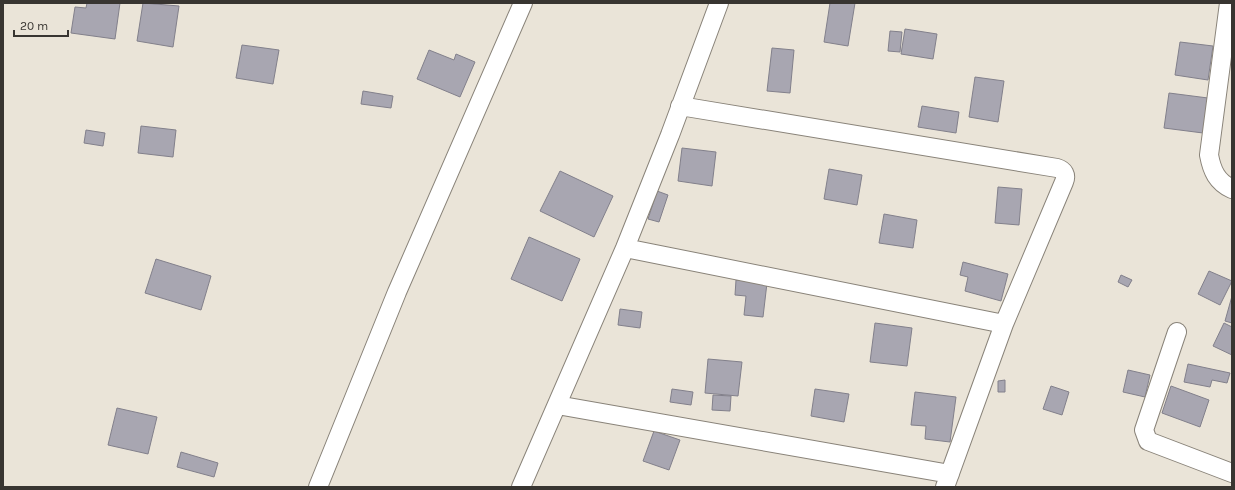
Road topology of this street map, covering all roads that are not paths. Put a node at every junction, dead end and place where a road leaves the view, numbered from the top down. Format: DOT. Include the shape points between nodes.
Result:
graph roads {
  1 [pos="523,3"];
  2 [pos="719,3"];
  3 [pos="1229,3"];
  4 [pos="680,106"];
  5 [pos="1232,189"];
  6 [pos="625,248"];
  7 [pos="1004,324"];
  8 [pos="1178,332"];
  9 [pos="557,405"];
  10 [pos="1232,473"];
  11 [pos="947,481"];
  12 [pos="318,487"];
  13 [pos="521,487"];
  1 -- 12 [label="street" via="397,292"];
  2 -- 4 [label="street"];
  3 -- 5 [label="street" via="1209,155 1215,175"];
  4 -- 6 [label="street"];
  4 -- 7 [label="street" via="1060,169 1065,180"];
  6 -- 7 [label="street"];
  6 -- 9 [label="street"];
  7 -- 11 [label="street"];
  8 -- 10 [label="street" via="1144,430 1145,436 1148,441"];
  9 -- 11 [label="street"];
  9 -- 13 [label="street"];
}
